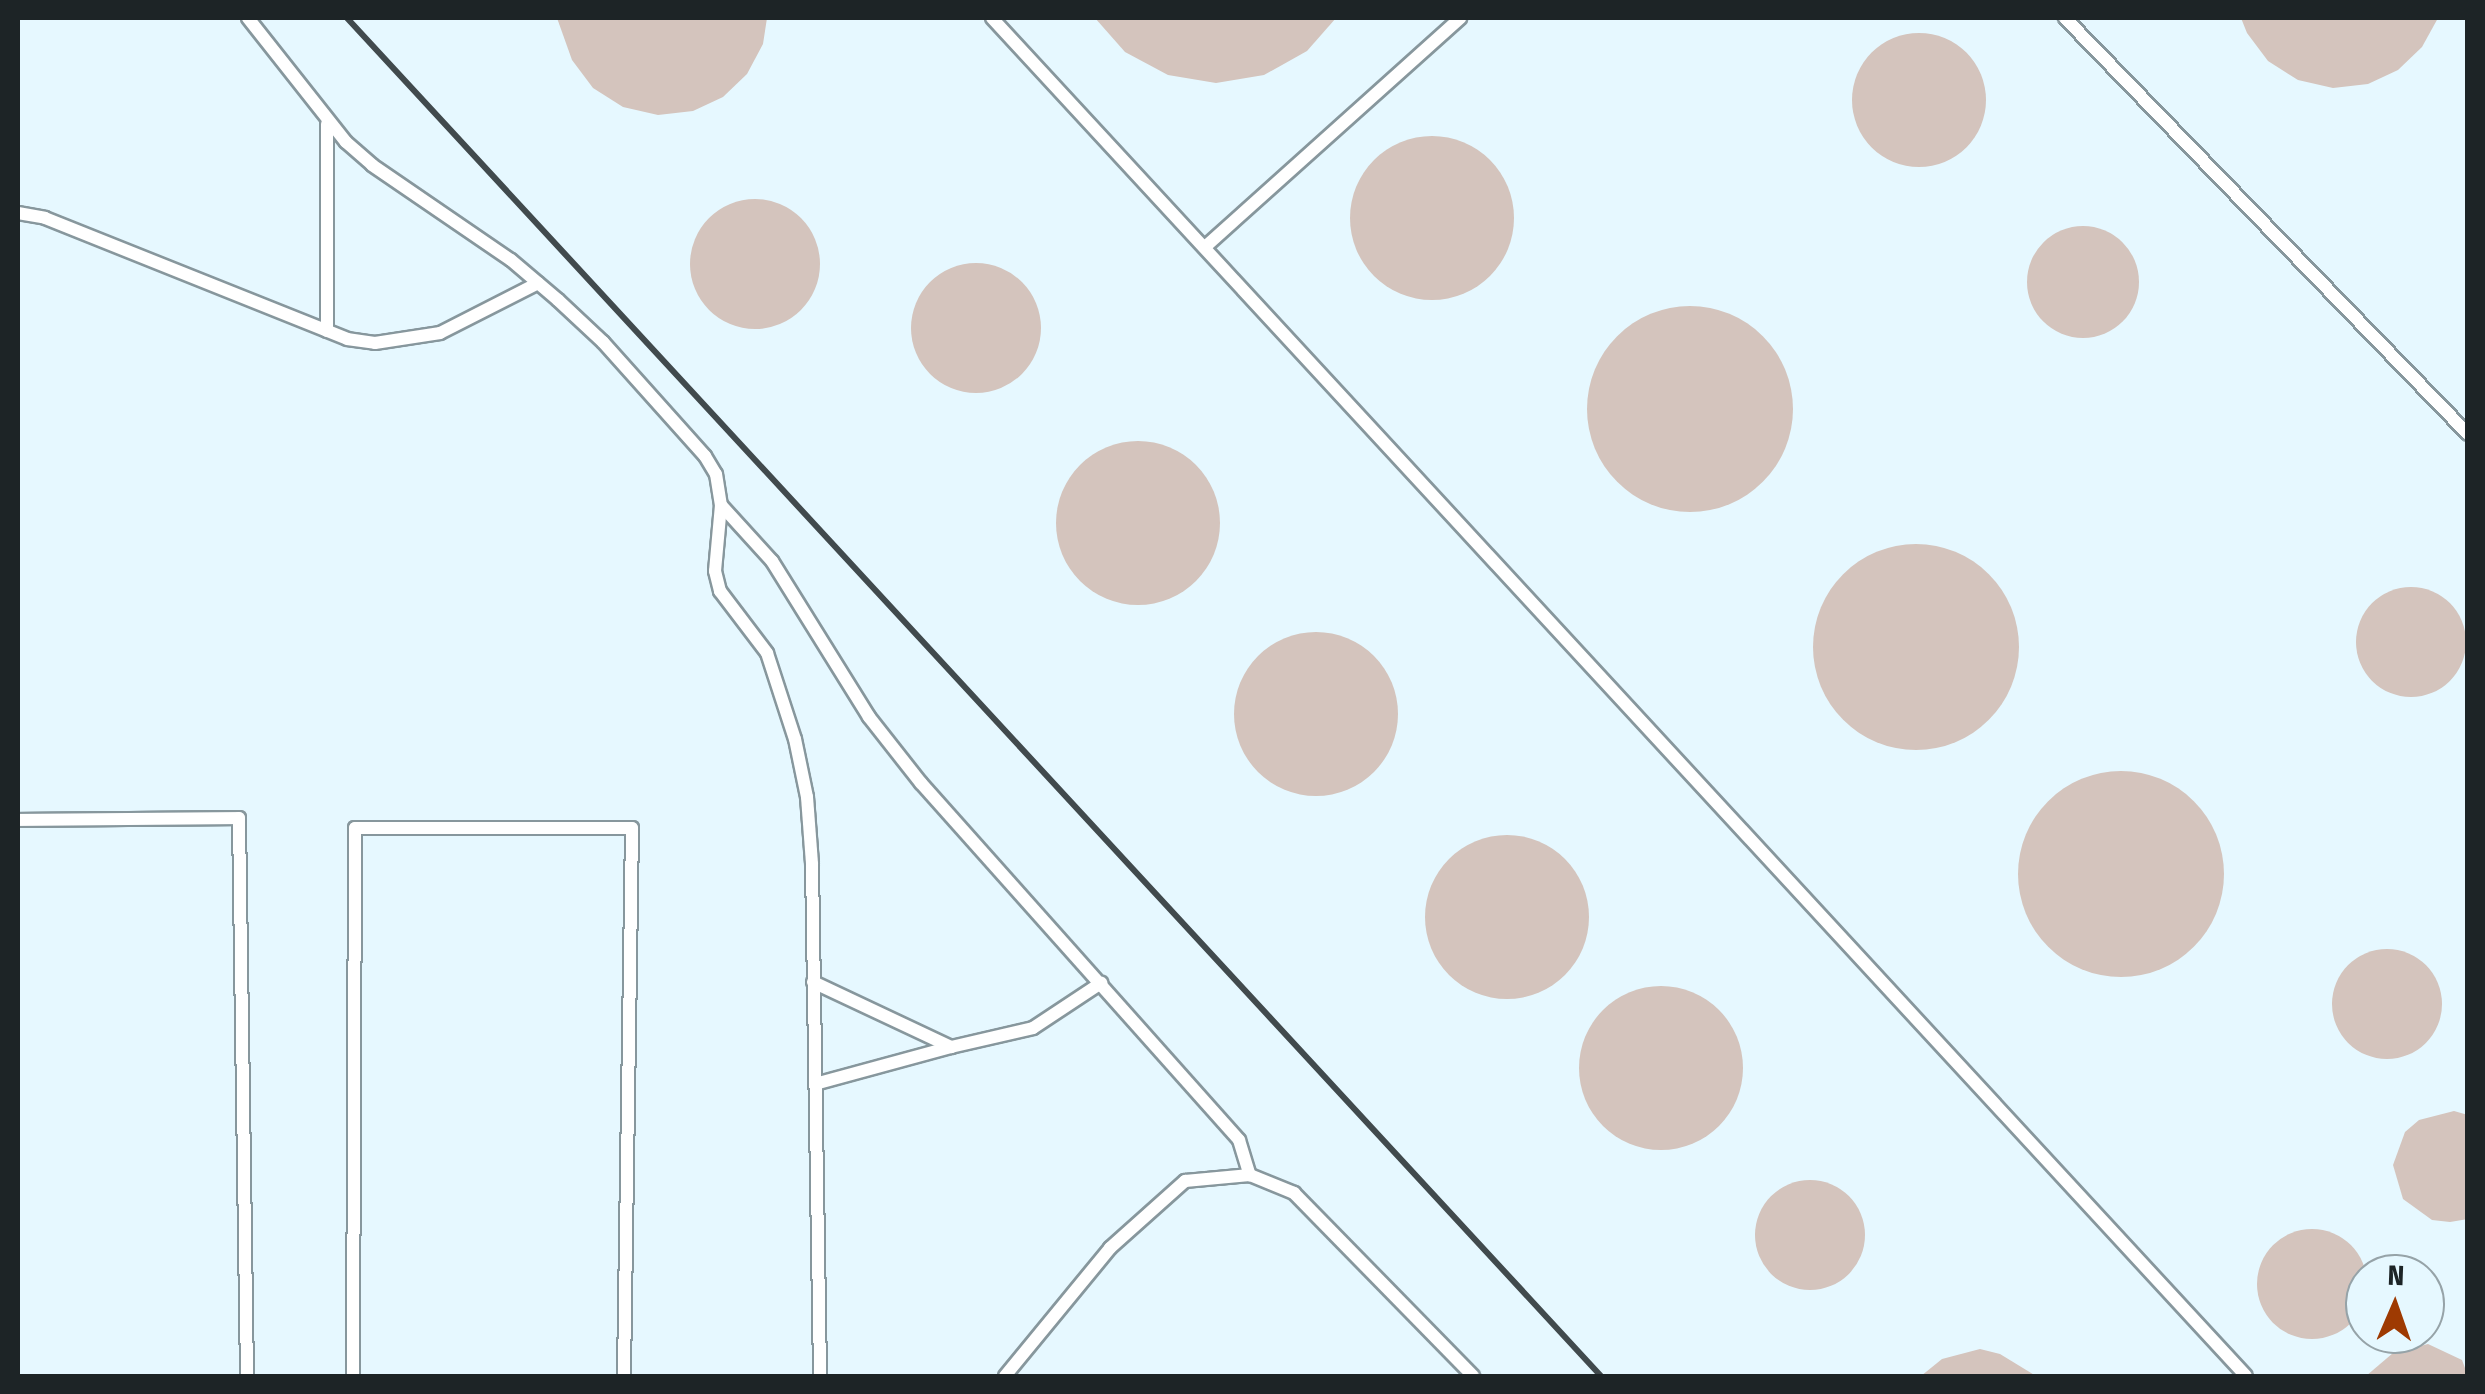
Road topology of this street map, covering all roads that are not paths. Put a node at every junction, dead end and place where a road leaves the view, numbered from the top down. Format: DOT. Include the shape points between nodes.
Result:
graph roads {
  1 [pos="248,18"];
  2 [pos="992,18"];
  3 [pos="1460,18"];
  4 [pos="2065,18"];
  5 [pos="328,124"];
  6 [pos="18,212"];
  7 [pos="1205,247"];
  8 [pos="538,284"];
  9 [pos="327,332"];
  10 [pos="2468,434"];
  11 [pos="721,506"];
  12 [pos="18,820"];
  13 [pos="813,982"];
  14 [pos="1101,983"];
  15 [pos="951,1046"];
  16 [pos="815,1084"];
  17 [pos="1250,1176"];
  18 [pos="247,1376"];
  19 [pos="353,1376"];
  20 [pos="624,1376"];
  21 [pos="820,1376"];
  22 [pos="1005,1376"];
  23 [pos="1473,1376"];
  24 [pos="2246,1376"];
  1 -- 5 [label="lane"];
  2 -- 7 [label="lane"];
  3 -- 7 [label="lane"];
  4 -- 10 [label="lane"];
  5 -- 8 [label="lane" via="372,165"];
  5 -- 9 [label="lane"];
  6 -- 9 [label="lane"];
  7 -- 24 [label="lane"];
  8 -- 9 [label="lane" via="440,333 407,342"];
  8 -- 11 [label="lane" via="602,342 705,456"];
  11 -- 13 [label="lane" via="715,571 720,591 767,653 807,797"];
  11 -- 14 [label="lane" via="772,561 870,717 921,784"];
  12 -- 18 [label="lane" via="239,818"];
  13 -- 15 [label="lane"];
  13 -- 16 [label="lane"];
  14 -- 15 [label="lane" via="1033,1028"];
  14 -- 17 [label="lane" via="1239,1140"];
  15 -- 16 [label="lane"];
  16 -- 21 [label="lane"];
  17 -- 22 [label="lane" via="1185,1181 1110,1248"];
  17 -- 23 [label="lane" via="1294,1193"];
  19 -- 20 [label="lane" via="355,828 632,828"];
}
